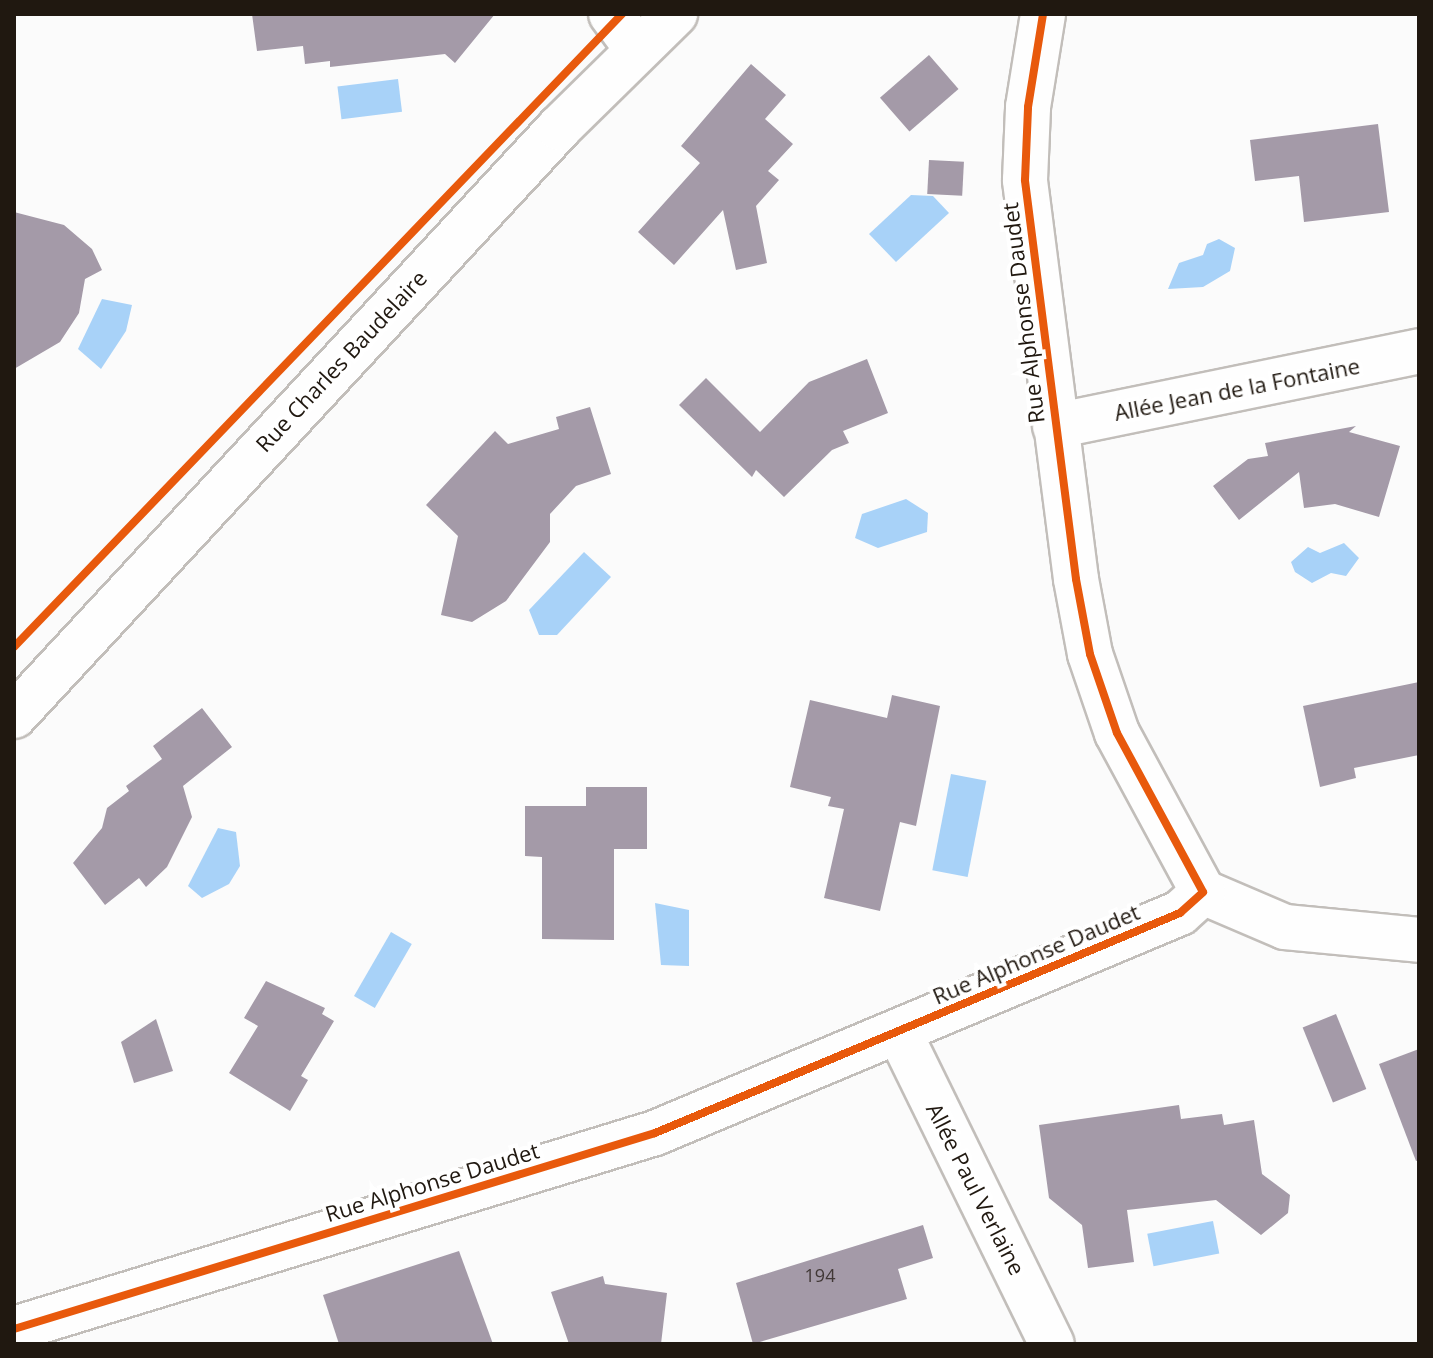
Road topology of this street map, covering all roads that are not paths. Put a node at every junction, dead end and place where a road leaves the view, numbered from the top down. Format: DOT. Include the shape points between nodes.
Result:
graph roads {
  1 [pos="611,14"];
  2 [pos="675,14"];
  3 [pos="1043,14"];
  4 [pos="637,49"];
  5 [pos="1419,351"];
  6 [pos="1055,426"];
  7 [pos="14,716"];
  8 [pos="1203,892"];
  9 [pos="1419,940"];
  10 [pos="900,1034"];
  11 [pos="14,1329"];
  12 [pos="1052,1344"];
  1 -- 4 [label="street"];
  2 -- 4 [label="street, Rue Charles Baudelaire"];
  3 -- 6 [label="street, Rue Alphonse Daudet" via="1028,107 1025,180"];
  4 -- 7 [label="street, Rue Charles Baudelaire"];
  5 -- 6 [label="street, Allée Jean de la Fontaine"];
  6 -- 8 [label="street, Rue Alphonse Daudet" via="1090,654 1117,733"];
  8 -- 9 [label="street" via="1285,927"];
  8 -- 10 [label="street, Rue Alphonse Daudet" via="1180,913"];
  10 -- 11 [label="street, Rue Alphonse Daudet" via="655,1133"];
  10 -- 12 [label="street, Allée Paul Verlaine"];
}
